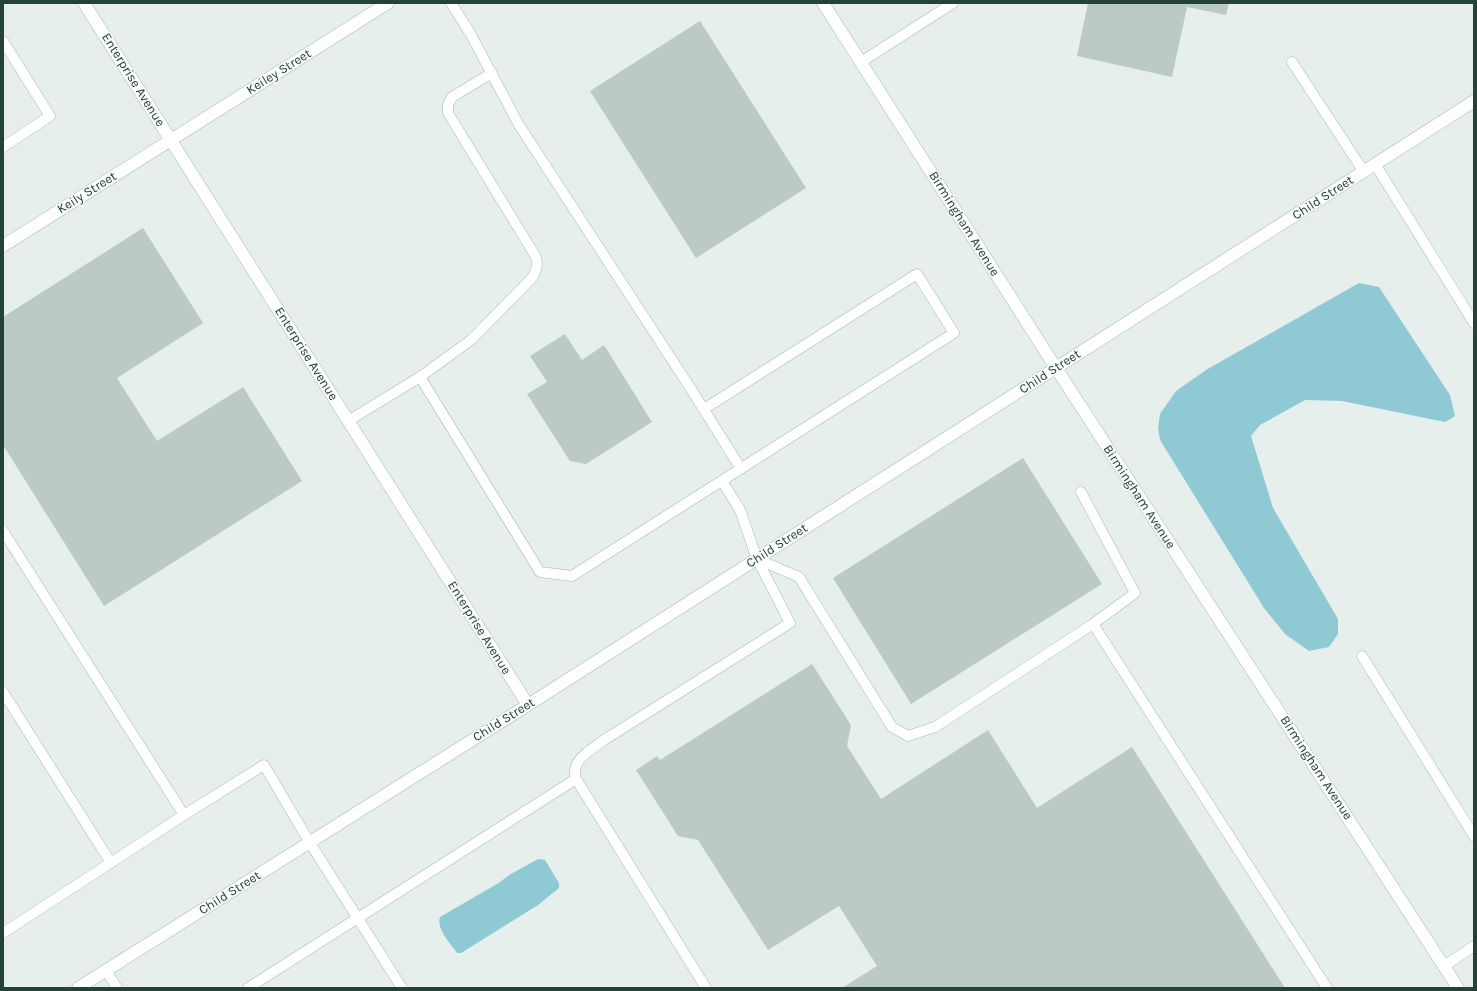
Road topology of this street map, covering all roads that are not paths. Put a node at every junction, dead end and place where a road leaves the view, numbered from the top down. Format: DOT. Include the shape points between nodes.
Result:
graph roads {
  1 [pos="84,3"];
  2 [pos="388,3"];
  3 [pos="451,3"];
  4 [pos="823,3"];
  5 [pos="953,3"];
  6 [pos="3,40"];
  7 [pos="860,62"];
  8 [pos="1292,62"];
  9 [pos="492,74"];
  10 [pos="1474,101"];
  11 [pos="171,141"];
  12 [pos="3,147"];
  13 [pos="1375,164"];
  14 [pos="1364,172"];
  15 [pos="3,246"];
  16 [pos="1474,323"];
  17 [pos="1056,368"];
  18 [pos="420,377"];
  19 [pos="704,409"];
  20 [pos="348,421"];
  21 [pos="741,469"];
  22 [pos="722,481"];
  23 [pos="1081,492"];
  24 [pos="3,531"];
  25 [pos="757,559"];
  26 [pos="1093,624"];
  27 [pos="1362,656"];
  28 [pos="3,692"];
  29 [pos="528,705"];
  30 [pos="576,779"];
  31 [pos="184,815"];
  32 [pos="1474,836"];
  33 [pos="310,843"];
  34 [pos="111,863"];
  35 [pos="358,918"];
  36 [pos="3,933"];
  37 [pos="1474,946"];
  38 [pos="1444,966"];
  39 [pos="106,970"];
  40 [pos="704,987"];
  41 [pos="78,988"];
  42 [pos="117,988"];
  43 [pos="248,988"];
  44 [pos="402,988"];
  45 [pos="1327,988"];
  46 [pos="1458,988"];
  1 -- 11 [label="street, Enterprise Avenue"];
  2 -- 11 [label="street, Keiley Street"];
  3 -- 9 [label="lane"];
  4 -- 7 [label="street, Birmingham Avenue"];
  5 -- 7 [label="lane"];
  6 -- 12 [label="lane" via="50,116"];
  7 -- 17 [label="street, Birmingham Avenue"];
  8 -- 14 [label="lane"];
  9 -- 18 [label="lane" via="452,97 448,113 536,257 537,269 531,279 471,340"];
  9 -- 19 [label="lane" via="519,125"];
  10 -- 13 [label="street, Child Street"];
  11 -- 15 [label="street, Keily Street"];
  11 -- 20 [label="street, Enterprise Avenue"];
  13 -- 14 [label="street, Child Street"];
  13 -- 16 [label="lane"];
  14 -- 17 [label="street, Child Street"];
  17 -- 25 [label="street, Child Street"];
  17 -- 38 [label="street, Birmingham Avenue"];
  18 -- 20 [label="lane"];
  18 -- 22 [label="lane" via="540,572 572,576"];
  19 -- 21 [label="lane"];
  19 -- 21 [label="lane" via="917,274 954,333"];
  20 -- 29 [label="street, Enterprise Avenue"];
  21 -- 22 [label="lane"];
  22 -- 25 [label="lane" via="740,510"];
  23 -- 26 [label="lane" via="1135,592"];
  24 -- 31 [label="lane"];
  25 -- 26 [label="lane" via="799,577 892,727 908,736 935,727"];
  25 -- 29 [label="street, Child Street"];
  25 -- 30 [label="lane" via="790,623 604,740 577,763"];
  26 -- 45 [label="lane"];
  27 -- 32 [label="lane"];
  28 -- 34 [label="lane"];
  29 -- 33 [label="street, Child Street"];
  30 -- 35 [label="lane"];
  30 -- 40 [label="lane"];
  31 -- 33 [label="lane" via="264,765"];
  31 -- 34 [label="lane"];
  33 -- 35 [label="lane"];
  33 -- 39 [label="street, Child Street"];
  34 -- 36 [label="lane"];
  35 -- 43 [label="lane"];
  35 -- 44 [label="lane"];
  37 -- 38 [label="lane"];
  38 -- 46 [label="street, Birmingham Avenue"];
  39 -- 41 [label="street, Child Street"];
  39 -- 42 [label="lane"];
}
